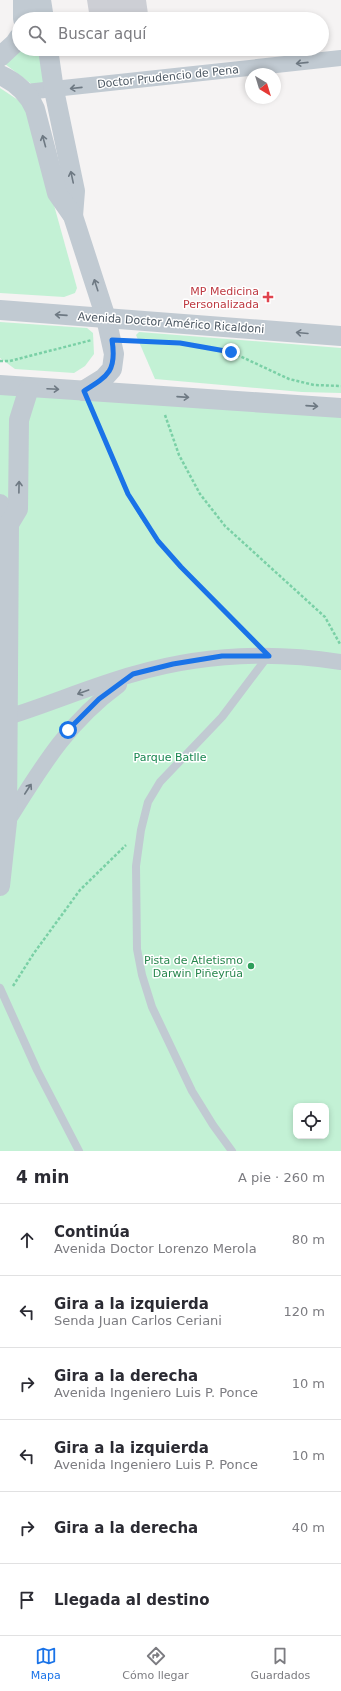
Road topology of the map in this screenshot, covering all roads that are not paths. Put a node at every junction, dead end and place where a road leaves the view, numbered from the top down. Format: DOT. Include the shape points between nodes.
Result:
graph roads {
  1 [pos="23,0"];
  2 [pos="41,0"];
  3 [pos="24,12"];
  4 [pos="43,12"];
  5 [pos="12,47"];
  6 [pos="49,56"];
  7 [pos="0,57"];
  8 [pos="341,58"];
  9 [pos="0,75"];
  10 [pos="54,90"];
  11 [pos="26,92"];
  12 [pos="73,216"];
  13 [pos="0,310"];
  14 [pos="106,318"];
  15 [pos="341,336"];
  16 [pos="0,385"];
  17 [pos="29,388"];
  18 [pos="84,391"];
  19 [pos="341,408"];
  20 [pos="0,504"];
  21 [pos="9,524"];
  22 [pos="269,656"];
  23 [pos="341,662"];
  24 [pos="133,674"];
  25 [pos="8,717"];
  26 [pos="7,822"];
  27 [pos="0,886"];
  28 [pos="0,988"];
  29 [pos="79,1151"];
  30 [pos="232,1151"];
  1 -- 3 [label="street"];
  2 -- 4 [label="street"];
  5 -- 7 [label="street"];
  6 -- 10 [label="street"];
  8 -- 10 [label="street, Doctor Prudencio de Pena, one-way"];
  9 -- 11 [label="street"];
  10 -- 11 [label="street, Doctor Prudencio de Pena"];
  12 -- 10 [label="street, one-way" via="75,191"];
  12 -- 11 [label="street, one-way" via="58,193 35,109"];
  14 -- 12 [label="street, one-way"];
  14 -- 13 [label="street, Avenida Doctor Américo Ricaldoni, one-way"];
  15 -- 14 [label="street, Avenida Doctor Américo Ricaldoni, one-way"];
  14 -- 18 [label="street" via="114,354 112,370"];
  16 -- 17 [label="street"];
  17 -- 18 [label="street, one-way"];
  21 -- 17 [label="street, one-way" via="18,508 19,420"];
  18 -- 19 [label="street, one-way"];
  20 -- 21 [label="street" via="0,510"];
  21 -- 25 [label="street"];
  22 -- 23 [label="street" via="296,656"];
  22 -- 24 [label="street" via="222,656"];
  22 -- 30 [label="lane" via="222,717 160,782 148,802 136,866 136,949 152,1007 192,1091"];
  24 -- 25 [label="street, one-way"];
  26 -- 24 [label="street, one-way" via="68,730 99,699"];
  25 -- 26 [label="street"];
  26 -- 27 [label="street"];
  28 -- 29 [label="lane" via="36,1070"];
}
